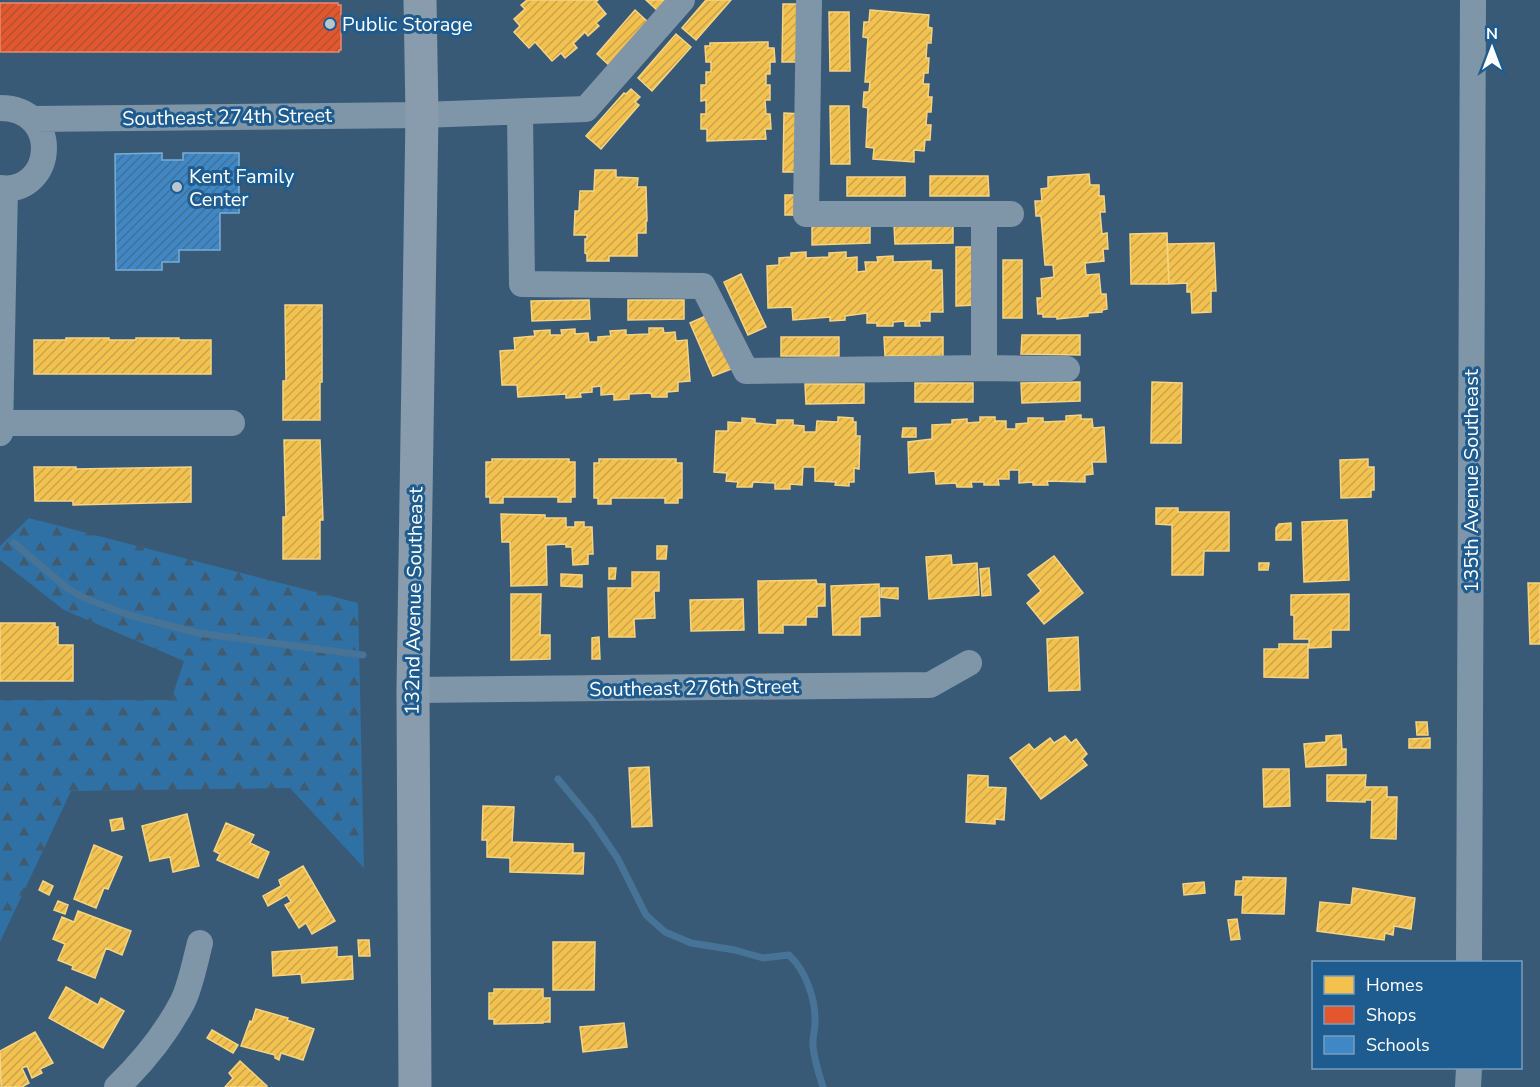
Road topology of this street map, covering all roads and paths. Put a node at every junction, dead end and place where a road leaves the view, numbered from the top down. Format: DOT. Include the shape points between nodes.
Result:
graph roads {
  1 [pos="420,0"];
  2 [pos="682,0"];
  3 [pos="809,0"];
  4 [pos="1473,0"];
  5 [pos="0,108"];
  6 [pos="520,112"];
  7 [pos="422,115"];
  8 [pos="33,119"];
  9 [pos="3,188"];
  10 [pos="984,214"];
  11 [pos="1011,214"];
  12 [pos="984,368"];
  13 [pos="1067,369"];
  14 [pos="0,423"];
  15 [pos="232,423"];
  16 [pos="0,433"];
  17 [pos="969,663"];
  18 [pos="413,690"];
  19 [pos="200,943"];
  20 [pos="1469,961"];
  21 [pos="1468,1069"];
  22 [pos="117,1087"];
  23 [pos="416,1087"];
  24 [pos="1468,1087"];
  1 -- 7 [label="main road, 132nd Avenue Southeast"];
  2 -- 6 [label="street" via="586,109"];
  3 -- 10 [label="street" via="806,214"];
  4 -- 20 [label="street, 135th Avenue Southeast"];
  5 -- 8 [label="street, Southeast 274th Street" via="23,111"];
  6 -- 7 [label="street"];
  6 -- 12 [label="street" via="522,284 703,286 746,371"];
  7 -- 8 [label="street, Southeast 274th Street"];
  7 -- 18 [label="main road, 132nd Avenue Southeast"];
  8 -- 9 [label="street" via="45,143 39,169 19,186"];
  9 -- 14 [label="street"];
  10 -- 11 [label="street"];
  10 -- 12 [label="street"];
  12 -- 13 [label="street"];
  14 -- 15 [label="street"];
  14 -- 16 [label="street"];
  17 -- 18 [label="street, Southeast 276th Street" via="930,685"];
  18 -- 23 [label="main road, 132nd Avenue Southeast"];
  19 -- 22 [label="street" via="184,1000 161,1038"];
  21 -- 24 [label="street"];
}
